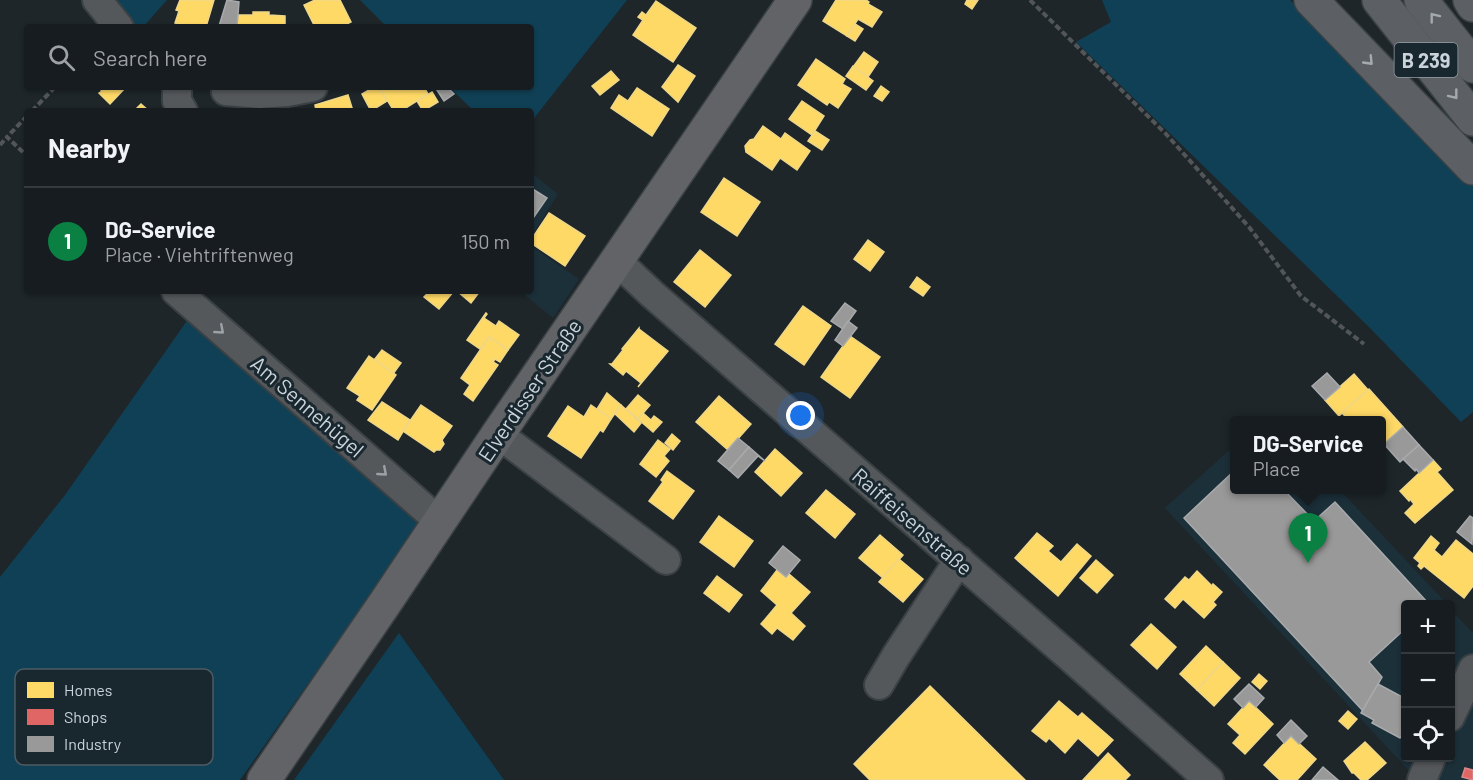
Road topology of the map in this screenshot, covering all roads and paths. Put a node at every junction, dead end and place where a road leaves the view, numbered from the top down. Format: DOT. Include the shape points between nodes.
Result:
graph roads {
  1 [pos="97,0"];
  2 [pos="795,0"];
  3 [pos="1030,0"];
  4 [pos="1311,0"];
  5 [pos="1378,0"];
  6 [pos="1421,0"];
  7 [pos="1470,0"];
  8 [pos="1473,5"];
  9 [pos="117,24"];
  10 [pos="1473,66"];
  11 [pos="52,90"];
  12 [pos="177,90"];
  13 [pos="297,90"];
  14 [pos="223,96"];
  15 [pos="35,108"];
  16 [pos="181,108"];
  17 [pos="24,119"];
  18 [pos="1473,119"];
  19 [pos="7,137"];
  20 [pos="0,146"];
  21 [pos="24,153"];
  22 [pos="1473,168"];
  23 [pos="617,261"];
  24 [pos="179,294"];
  25 [pos="1364,344"];
  26 [pos="498,434"];
  27 [pos="440,522"];
  28 [pos="666,560"];
  29 [pos="959,560"];
  30 [pos="1473,669"];
  31 [pos="879,685"];
  32 [pos="1454,708"];
  33 [pos="1429,762"];
  34 [pos="264,780"];
  35 [pos="1209,780"];
  36 [pos="1422,780"];
  1 -- 9 [label="street"];
  2 -- 23 [label="main road, Elverdisser Straße"];
  3 -- 25 [label="path" via="1167,134 1249,227 1301,296"];
  4 -- 22 [label="highway, one-way"];
  5 -- 18 [label="highway, B 239, one-way"];
  10 -- 6 [label="highway, B 239, one-way"];
  7 -- 8 [label="highway"];
  11 -- 15 [label="path"];
  12 -- 16 [label="street"];
  13 -- 14 [label="street"];
  17 -- 19 [label="path"];
  19 -- 20 [label="path"];
  19 -- 21 [label="path"];
  23 -- 26 [label="main road, Elverdisser Straße"];
  23 -- 29 [label="street, Raiffeisenstraße"];
  24 -- 27 [label="street, Am Sennehügel, one-way"];
  26 -- 27 [label="main road, Elverdisser Straße"];
  26 -- 28 [label="street"];
  27 -- 34 [label="main road, Elverdisser Straße"];
  29 -- 31 [label="street"];
  29 -- 35 [label="street, Raiffeisenstraße"];
  30 -- 32 [label="street"];
  33 -- 36 [label="street"];
}
